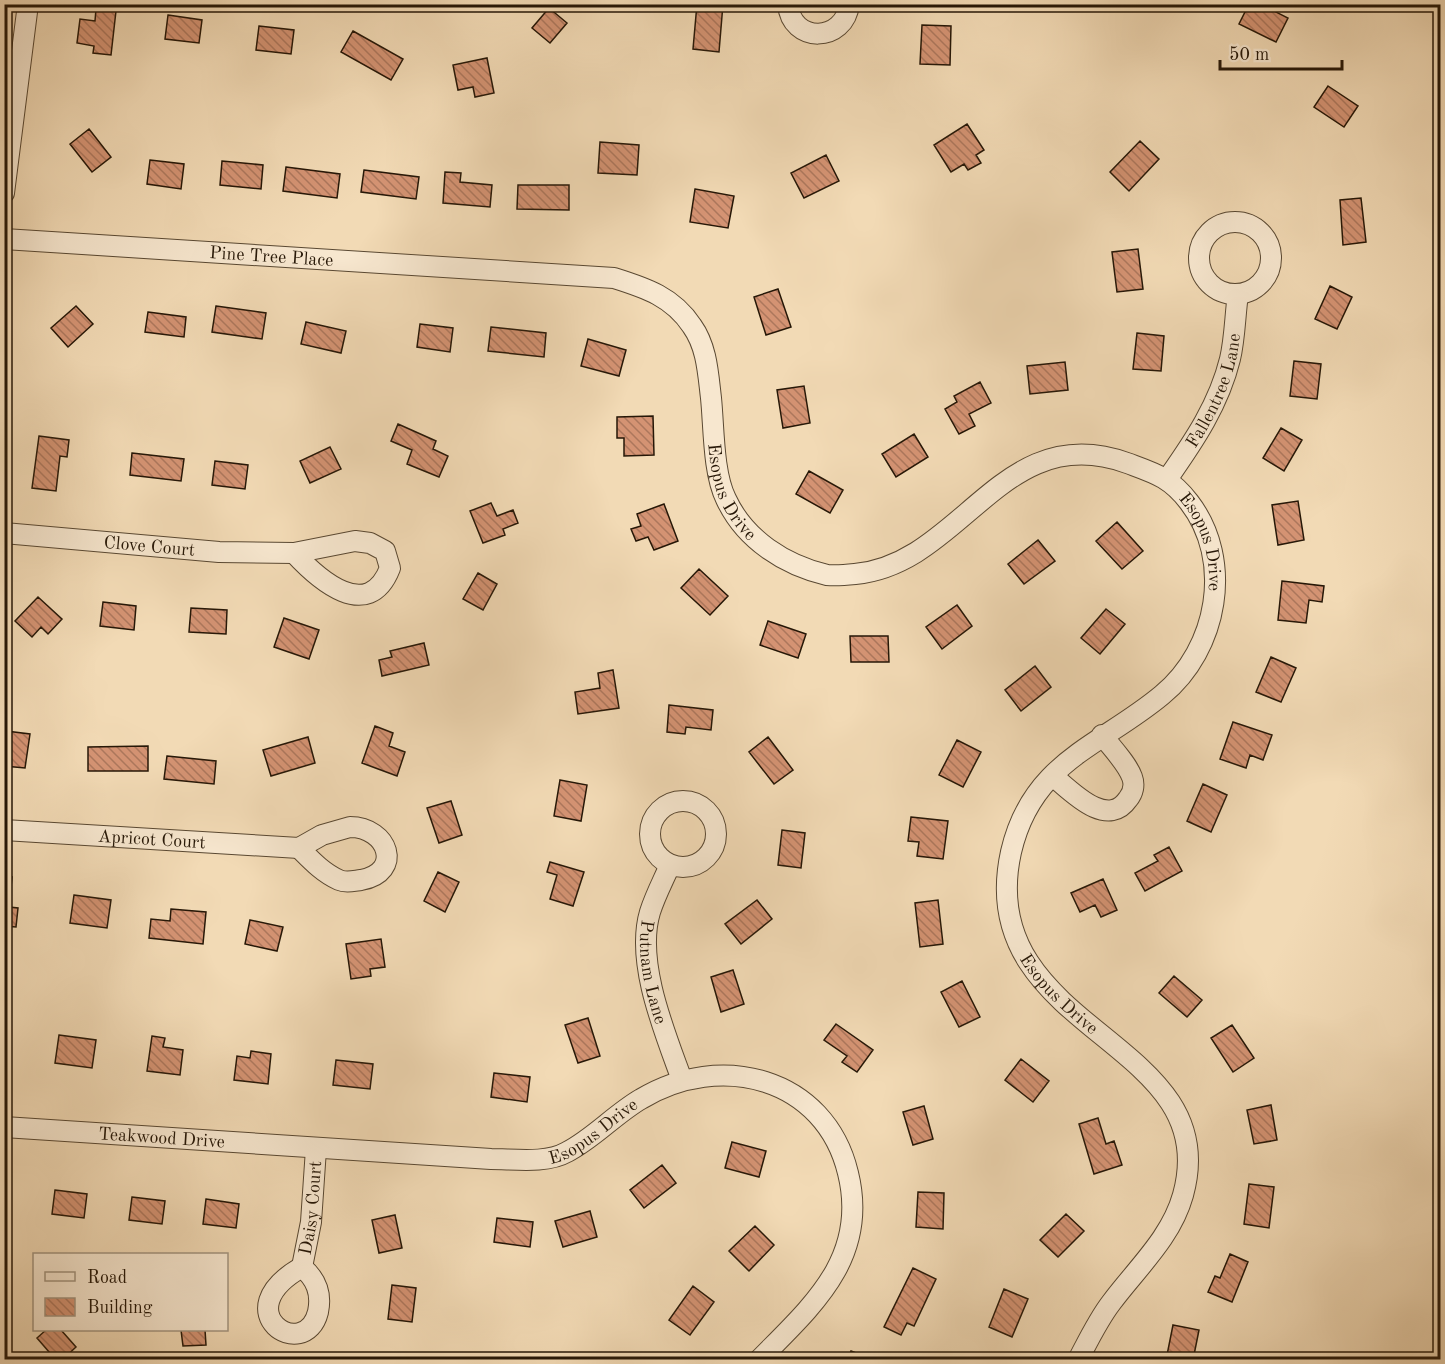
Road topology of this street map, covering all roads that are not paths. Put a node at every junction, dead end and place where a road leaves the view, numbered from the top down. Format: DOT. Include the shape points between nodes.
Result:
graph roads {
  1 [pos="28,4"];
  2 [pos="788,4"];
  3 [pos="849,4"];
  4 [pos="4,193"];
  5 [pos="4,239"];
  6 [pos="540,273"];
  7 [pos="1238,294"];
  8 [pos="1168,478"];
  9 [pos="4,533"];
  10 [pos="294,553"];
  11 [pos="1102,735"];
  12 [pos="1053,776"];
  13 [pos="4,830"];
  14 [pos="299,848"];
  15 [pos="670,865"];
  16 [pos="682,1080"];
  17 [pos="4,1127"];
  18 [pos="316,1149"];
  19 [pos="302,1267"];
  20 [pos="759,1359"];
  21 [pos="1078,1359"];
  1 -- 4 [label="street"];
  2 -- 3 [label="street" via="792,20 799,28 818,35 843,24"];
  5 -- 6 [label="street, Pine Tree Place"];
  6 -- 8 [label="street, Esopus Drive" via="615,278 657,292 692,325 707,361 724,497 744,528 784,561 832,576 880,572 928,548 981,498 1030,465 1076,453 1112,458"];
  7 -- 8 [label="street, Fallentree Lane" via="1231,357 1219,393 1198,434"];
  8 -- 11 [label="street, Esopus Drive" via="1202,521 1216,562 1214,604 1193,663 1162,695"];
  9 -- 10 [label="street, Clove Court" via="219,552"];
  11 -- 12 [label="street, Esopus Drive" via="1066,760"];
  11 -- 12 [label="street" via="1132,776 1134,788 1125,804 1098,809 1086,804"];
  12 -- 21 [label="street, Esopus Drive" via="1033,799 1014,838 1008,864 1006,901 1017,943 1042,982 1091,1029 1158,1083 1181,1123 1188,1149 1185,1191 1165,1237 1107,1307"];
  13 -- 14 [label="street, Apricot Court"];
  15 -- 16 [label="street, Putnam Lane" via="650,913 648,968"];
  16 -- 18 [label="street, Esopus Drive" via="641,1098 567,1152 550,1158 491,1159"];
  16 -- 20 [label="street, Esopus Drive" via="726,1073 759,1079 787,1090 818,1116 838,1145 848,1172 851,1220 841,1263 830,1283"];
  17 -- 18 [label="street, Teakwood Drive"];
  18 -- 19 [label="street, Daisy Court" via="311,1222"];
}
